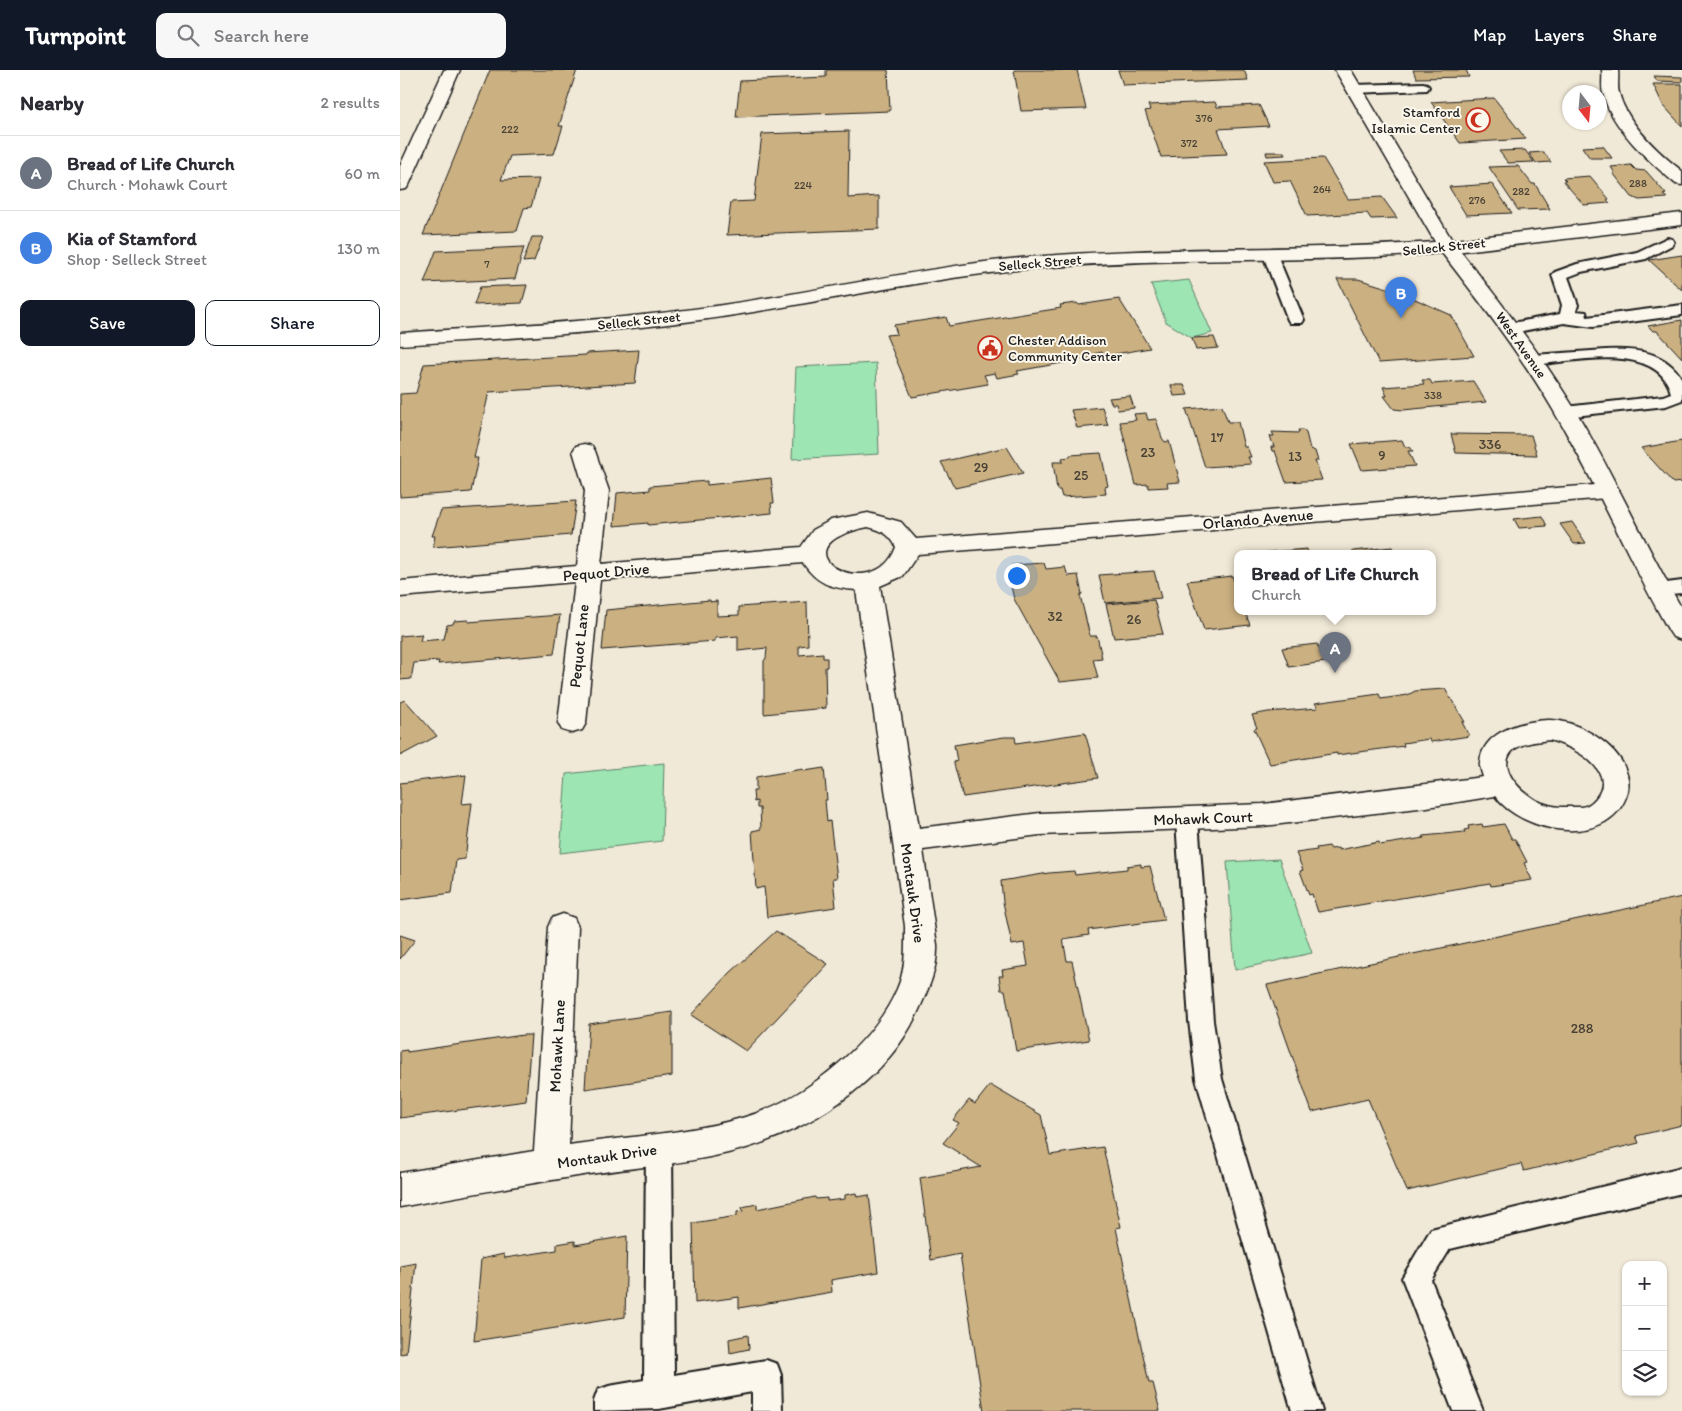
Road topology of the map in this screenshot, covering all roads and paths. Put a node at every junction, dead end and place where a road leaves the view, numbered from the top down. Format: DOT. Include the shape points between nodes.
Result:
graph roads {
  1 [pos="452,70"];
  2 [pos="1344,70"];
  3 [pos="1610,70"];
  4 [pos="1423,87"];
  5 [pos="1354,89"];
  6 [pos="1682,180"];
  7 [pos="400,185"];
  8 [pos="1682,219"];
  9 [pos="1648,224"];
  10 [pos="1675,244"];
  11 [pos="1447,247"];
  12 [pos="1270,255"];
  13 [pos="1682,300"];
  14 [pos="1682,310"];
  15 [pos="1567,319"];
  16 [pos="1296,320"];
  17 [pos="1512,328"];
  18 [pos="400,339"];
  19 [pos="1533,360"];
  20 [pos="1565,412"];
  21 [pos="584,451"];
  22 [pos="1607,491"];
  23 [pos="908,547"];
  24 [pos="811,554"];
  25 [pos="586,573"];
  26 [pos="867,581"];
  27 [pos="1682,587"];
  28 [pos="400,589"];
  29 [pos="1658,589"];
  30 [pos="1682,631"];
  31 [pos="572,723"];
  32 [pos="1498,785"];
  33 [pos="1187,820"];
  34 [pos="906,841"];
  35 [pos="563,927"];
  36 [pos="660,1148"];
  37 [pos="551,1164"];
  38 [pos="1682,1180"];
  39 [pos="400,1190"];
  40 [pos="659,1394"];
  41 [pos="609,1411"];
  42 [pos="767,1411"];
  43 [pos="1307,1411"];
  44 [pos="1468,1411"];
  1 -- 7 [label="street"];
  2 -- 5 [label="street, West Avenue"];
  3 -- 6 [label="street" via="1611,94 1624,118 1647,148"];
  4 -- 5 [label="lane"];
  5 -- 11 [label="street, West Avenue"];
  8 -- 9 [label="street, Selleck Street"];
  9 -- 10 [label="lane"];
  9 -- 11 [label="street, Selleck Street"];
  10 -- 15 [label="lane" via="1560,275 1570,305"];
  11 -- 12 [label="street, Selleck Street"];
  11 -- 17 [label="street, West Avenue"];
  12 -- 16 [label="lane"];
  12 -- 18 [label="street, Selleck Street" via="1029,263 674,317"];
  13 -- 15 [label="lane" via="1590,312"];
  14 -- 15 [label="lane" via="1593,322"];
  15 -- 17 [label="lane"];
  17 -- 19 [label="street, West Avenue"];
  19 -- 20 [label="street, West Avenue"];
  19 -- 20 [label="lane" via="1627,354 1646,357 1662,365 1678,384 1680,395 1666,401"];
  20 -- 22 [label="street, West Avenue"];
  21 -- 25 [label="street, Pequot Lane" via="597,491"];
  22 -- 23 [label="street, Orlando Avenue"];
  22 -- 29 [label="street, West Avenue"];
  23 -- 24 [label="street" via="902,534 888,524 868,520 846,522 828,529 815,542"];
  23 -- 26 [label="street" via="904,562 889,574"];
  24 -- 25 [label="street, Pequot Drive"];
  24 -- 26 [label="street" via="816,567 828,576 846,582"];
  25 -- 28 [label="street, Pequot Drive"];
  25 -- 31 [label="street, Pequot Lane"];
  26 -- 34 [label="street, Montauk Drive"];
  27 -- 29 [label="lane"];
  29 -- 30 [label="street, West Avenue"];
  32 -- 33 [label="street, Mohawk Court" via="1327,809"];
  33 -- 34 [label="street, Mohawk Court" via="1040,824"];
  33 -- 43 [label="lane" via="1201,1021 1209,1078"];
  34 -- 36 [label="street, Montauk Drive" via="920,926 921,957 900,1015 879,1045 828,1092 796,1112 747,1132"];
  35 -- 37 [label="street, Mohawk Lane"];
  36 -- 37 [label="street, Montauk Drive"];
  36 -- 40 [label="lane"];
  37 -- 39 [label="street, Montauk Drive"];
  38 -- 44 [label="lane" via="1441,1238 1416,1278"];
  40 -- 41 [label="lane" via="609,1401"];
  40 -- 42 [label="lane" via="766,1375"];
}
